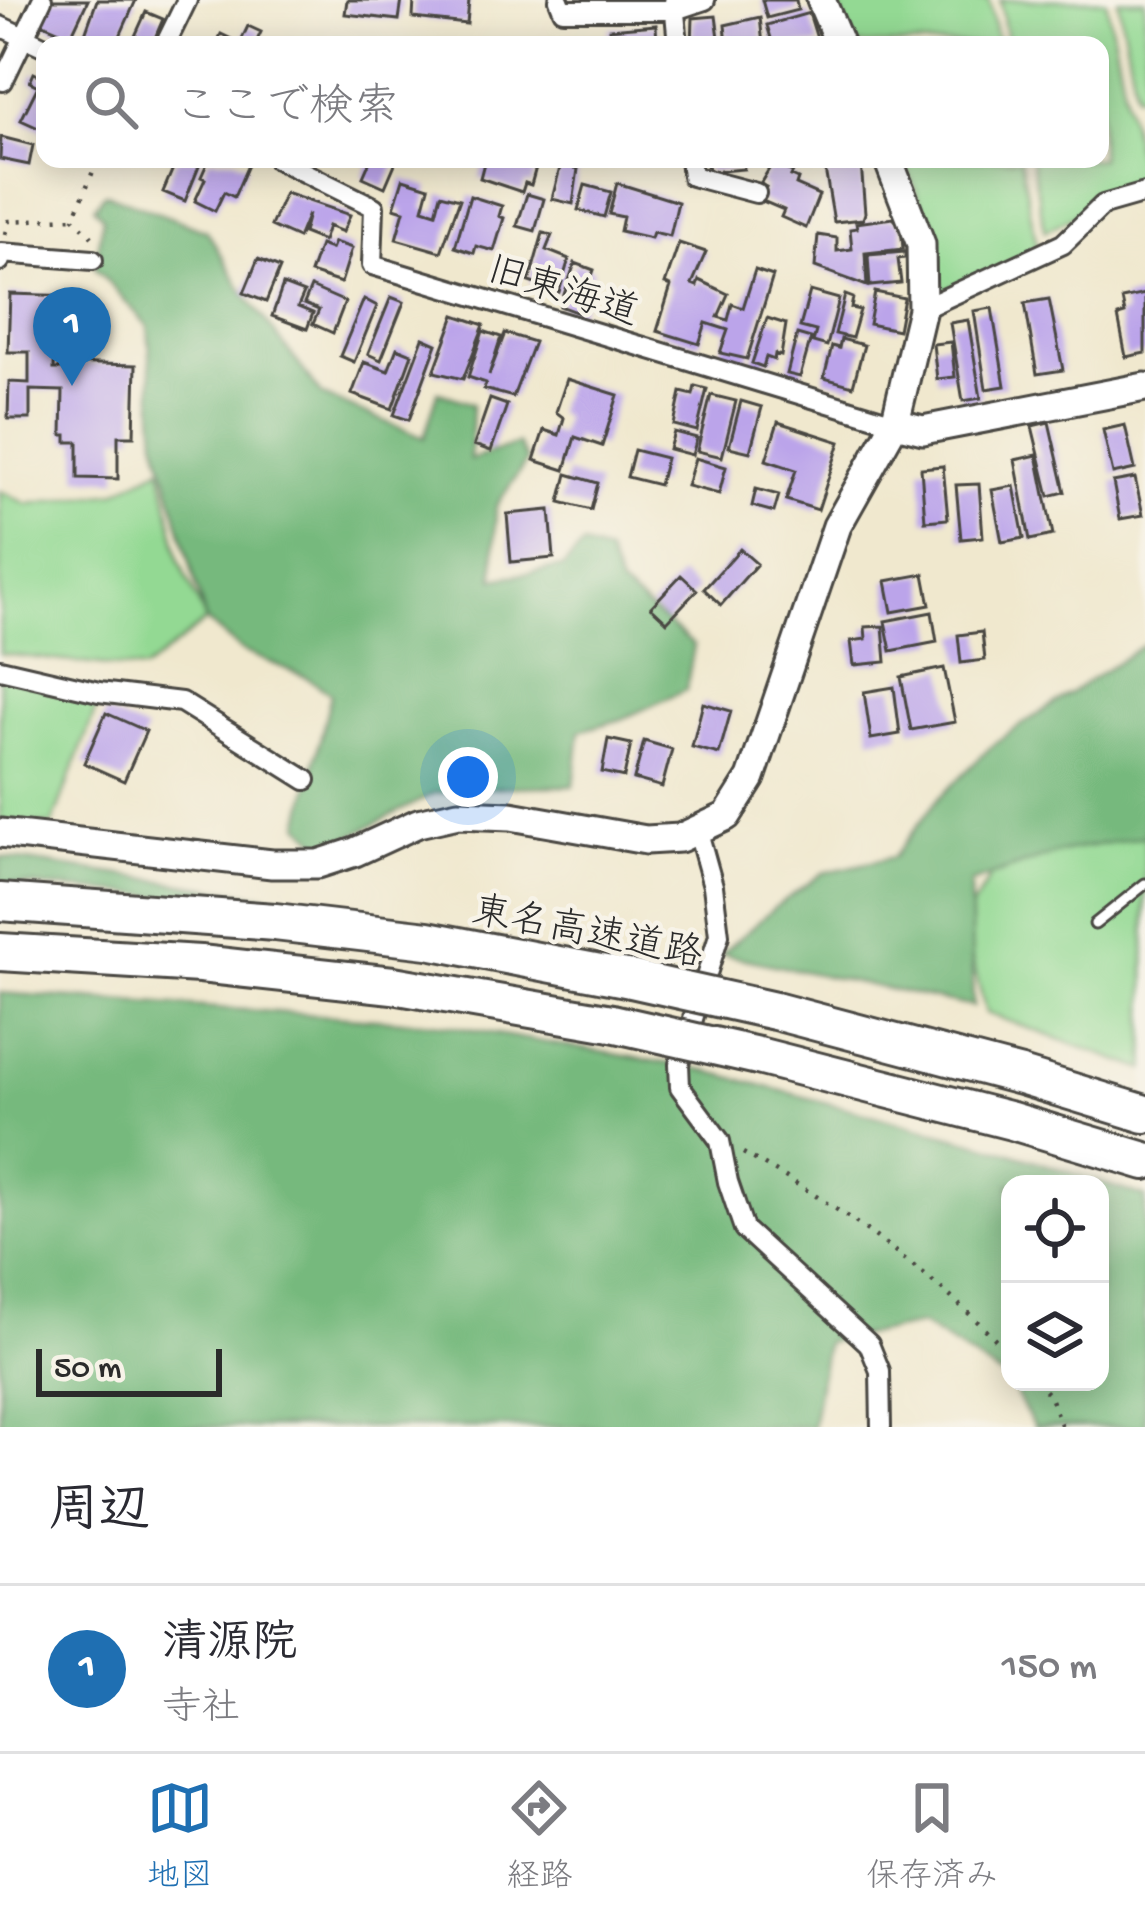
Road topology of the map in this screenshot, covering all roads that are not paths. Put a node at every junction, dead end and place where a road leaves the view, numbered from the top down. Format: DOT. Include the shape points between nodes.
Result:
graph roads {
  1 [pos="42,0"];
  2 [pos="187,0"];
  3 [pos="559,0"];
  4 [pos="704,0"];
  5 [pos="821,0"];
  6 [pos="674,5"];
  7 [pos="0,26"];
  8 [pos="169,36"];
  9 [pos="678,36"];
  10 [pos="836,36"];
  11 [pos="25,37"];
  12 [pos="36,42"];
  13 [pos="3,81"];
  14 [pos="295,168"];
  15 [pos="691,168"];
  16 [pos="892,168"];
  17 [pos="756,193"];
  18 [pos="1145,193"];
  19 [pos="1,257"];
  20 [pos="93,260"];
  21 [pos="922,309"];
  22 [pos="1145,387"];
  23 [pos="895,423"];
  24 [pos="0,669"];
  25 [pos="306,780"];
  26 [pos="698,832"];
  27 [pos="0,833"];
  28 [pos="1145,884"];
  29 [pos="0,902"];
  30 [pos="1095,924"];
  31 [pos="0,952"];
  32 [pos="1145,1114"];
  33 [pos="1145,1161"];
  34 [pos="881,1427"];
  1 -- 11 [label="street"];
  2 -- 8 [label="street"];
  3 -- 6 [label="street" via="563,10"];
  4 -- 6 [label="street"];
  5 -- 10 [label="street"];
  6 -- 9 [label="street"];
  7 -- 11 [label="street"];
  11 -- 12 [label="street"];
  11 -- 13 [label="street"];
  14 -- 23 [label="street, 旧東海道" via="374,207 372,265"];
  15 -- 17 [label="street" via="692,176"];
  16 -- 21 [label="street" via="917,230"];
  18 -- 21 [label="street" via="1103,205 1064,244"];
  19 -- 20 [label="street"];
  21 -- 23 [label="street"];
  22 -- 23 [label="street" via="923,430"];
  23 -- 26 [label="street" via="837,526 752,778 727,816"];
  24 -- 25 [label="street" via="181,702"];
  26 -- 27 [label="street" via="646,840 458,814 318,864"];
  26 -- 34 [label="street" via="719,935 679,1064 680,1087 720,1141 744,1229 869,1343 880,1371"];
  28 -- 30 [label="lane"];
  29 -- 32 [label="highway, 東名高速道路, bridge" via="275,922 631,979 980,1064"];
  31 -- 33 [label="highway, bridge" via="393,985 613,1024"];
}
